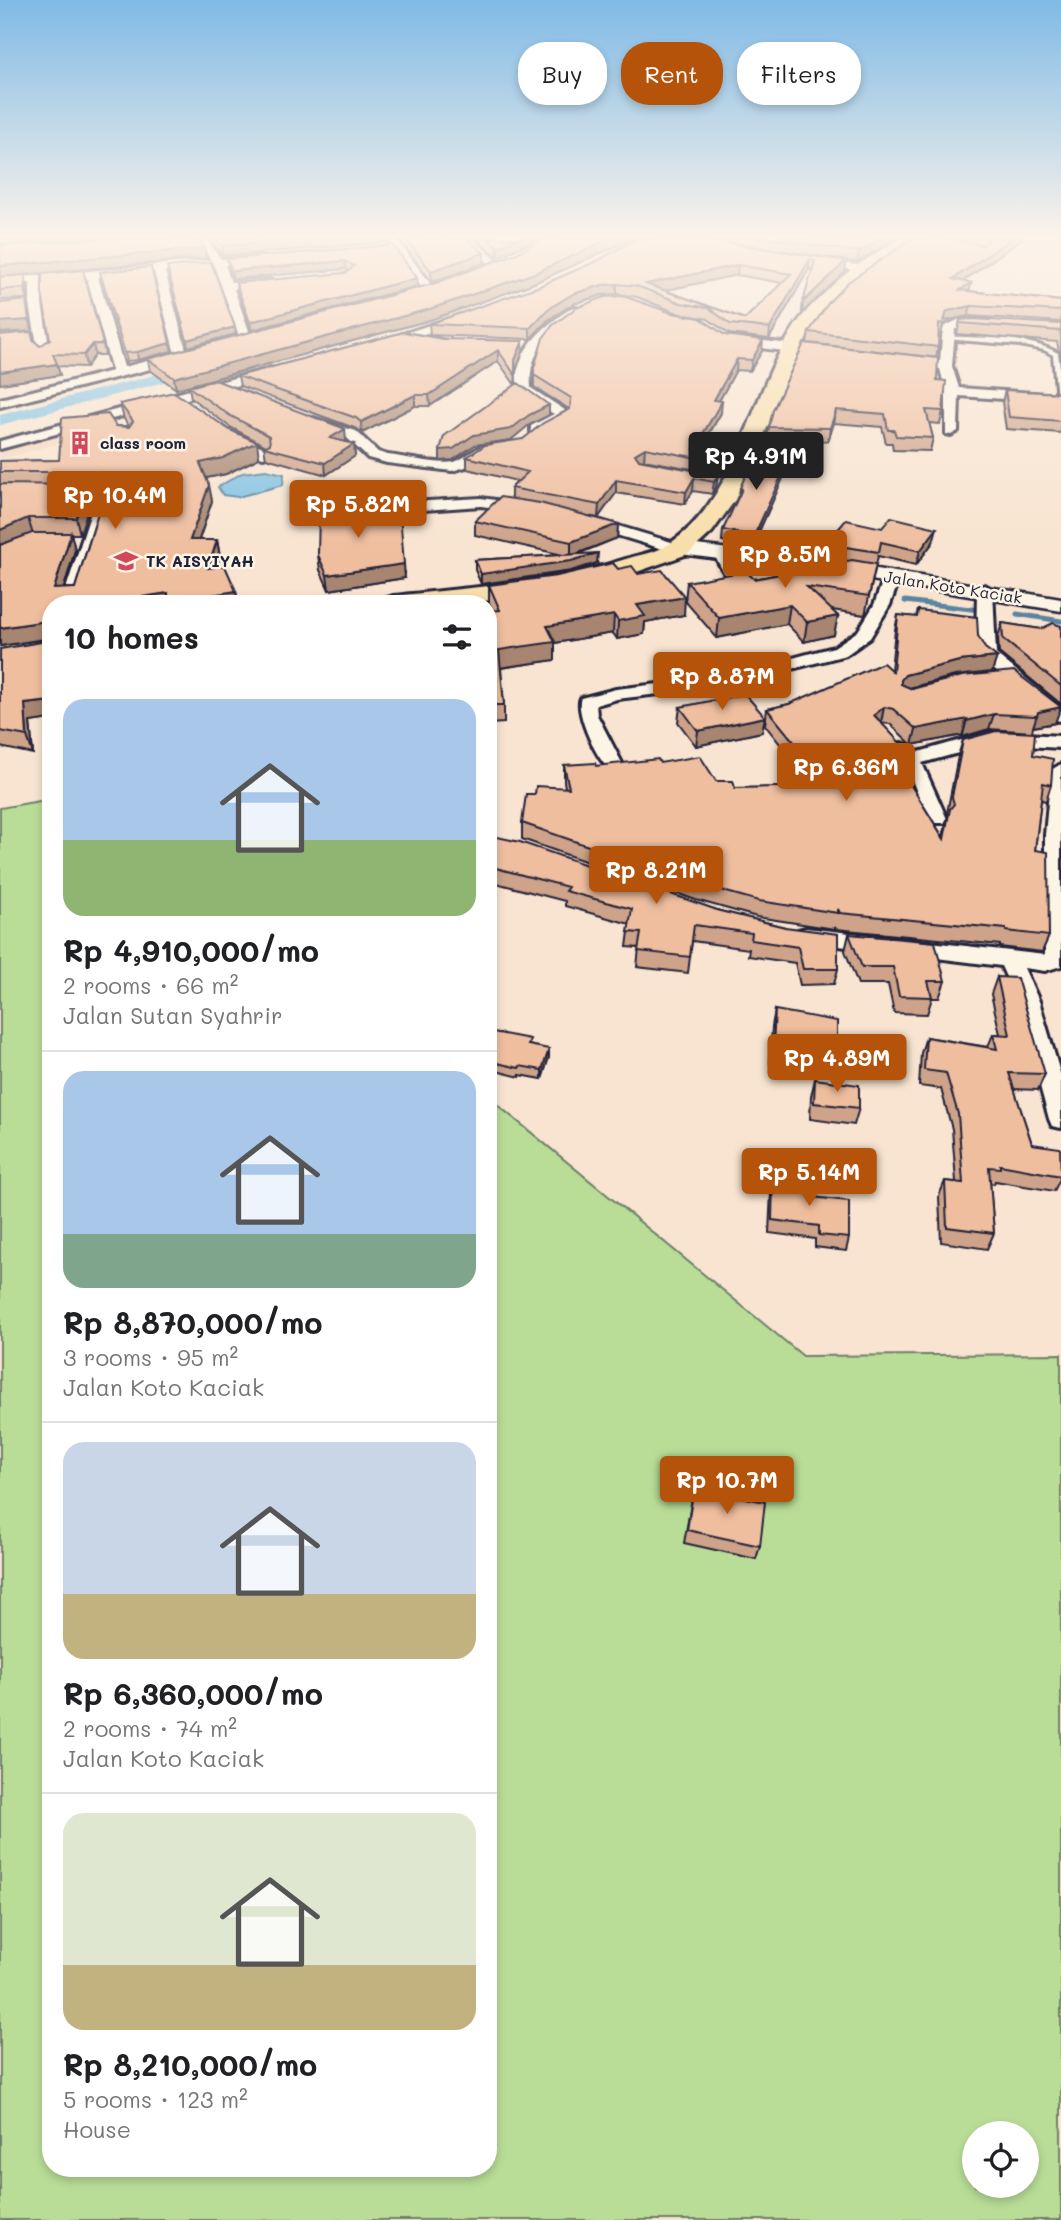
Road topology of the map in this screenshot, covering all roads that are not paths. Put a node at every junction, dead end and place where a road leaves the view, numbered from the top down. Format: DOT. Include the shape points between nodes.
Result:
graph roads {
  1 [pos="39,342"];
  2 [pos="110,342"];
  3 [pos="183,342"];
  4 [pos="386,342"];
  5 [pos="420,342"];
  6 [pos="434,342"];
  7 [pos="534,342"];
  8 [pos="746,342"];
  9 [pos="794,342"];
  10 [pos="947,342"];
  11 [pos="990,342"];
  12 [pos="363,348"];
  13 [pos="790,348"];
  14 [pos="44,351"];
  15 [pos="830,353"];
  16 [pos="894,360"];
  17 [pos="946,366"];
  18 [pos="284,369"];
  19 [pos="119,373"];
  20 [pos="216,385"];
  21 [pos="953,392"];
  22 [pos="175,396"];
  23 [pos="246,397"];
  24 [pos="1061,399"];
  25 [pos="0,403"];
  26 [pos="191,408"];
  27 [pos="304,419"];
  28 [pos="216,426"];
  29 [pos="951,431"];
  30 [pos="528,437"];
  31 [pos="0,445"];
  32 [pos="510,447"];
  33 [pos="264,453"];
  34 [pos="39,494"];
  35 [pos="323,512"];
  36 [pos="544,512"];
  37 [pos="568,516"];
  38 [pos="679,549"];
  39 [pos="718,555"];
  40 [pos="892,577"];
  41 [pos="755,584"];
  42 [pos="984,593"];
  43 [pos="71,595"];
  44 [pos="460,595"];
  45 [pos="1061,605"];
  46 [pos="1015,678"];
  47 [pos="988,680"];
  48 [pos="1061,716"];
  49 [pos="891,739"];
  50 [pos="1061,742"];
  51 [pos="912,760"];
  52 [pos="613,765"];
  53 [pos="1061,770"];
  54 [pos="937,818"];
  55 [pos="784,932"];
  56 [pos="1009,959"];
  57 [pos="1061,1119"];
  1 -- 14 [label="street"];
  2 -- 19 [label="street"];
  3 -- 19 [label="street" via="188,355"];
  4 -- 12 [label="street"];
  5 -- 6 [label="street"];
  7 -- 30 [label="street" via="524,369 525,390 564,415"];
  8 -- 13 [label="street"];
  9 -- 13 [label="main road"];
  10 -- 17 [label="street"];
  11 -- 24 [label="lane" via="1050,349 1056,354"];
  13 -- 15 [label="street"];
  13 -- 38 [label="main road" via="726,482 721,507"];
  16 -- 17 [label="street"];
  17 -- 21 [label="street"];
  18 -- 20 [label="street"];
  19 -- 25 [label="street"];
  20 -- 22 [label="street"];
  20 -- 23 [label="street"];
  21 -- 24 [label="street"];
  21 -- 29 [label="street"];
  22 -- 26 [label="street"];
  22 -- 31 [label="street" via="115,421"];
  27 -- 32 [label="street" via="351,435 373,455 421,464 455,467 480,451"];
  28 -- 33 [label="street"];
  34 -- 43 [label="street" via="103,495 82,542"];
  35 -- 36 [label="street" via="481,502"];
  37 -- 38 [label="street"];
  38 -- 39 [label="street, Jalan Koto Kaciak"];
  38 -- 44 [label="main road" via="588,577"];
  39 -- 40 [label="street, Jalan Koto Kaciak"];
  39 -- 41 [label="lane" via="732,579"];
  40 -- 42 [label="street, Jalan Koto Kaciak"];
  40 -- 52 [label="street" via="864,634 840,651 726,681 616,694 587,702 588,715"];
  42 -- 45 [label="street, Jalan Koto Kaciak"];
  42 -- 46 [label="street" via="985,650"];
  46 -- 47 [label="street"];
  46 -- 48 [label="street"];
  49 -- 51 [label="street"];
  50 -- 51 [label="street" via="990,738"];
  51 -- 54 [label="street"];
  53 -- 56 [label="street" via="1055,835 1056,960 1045,964"];
  55 -- 56 [label="street"];
  56 -- 57 [label="street" via="1027,1001"];
}
